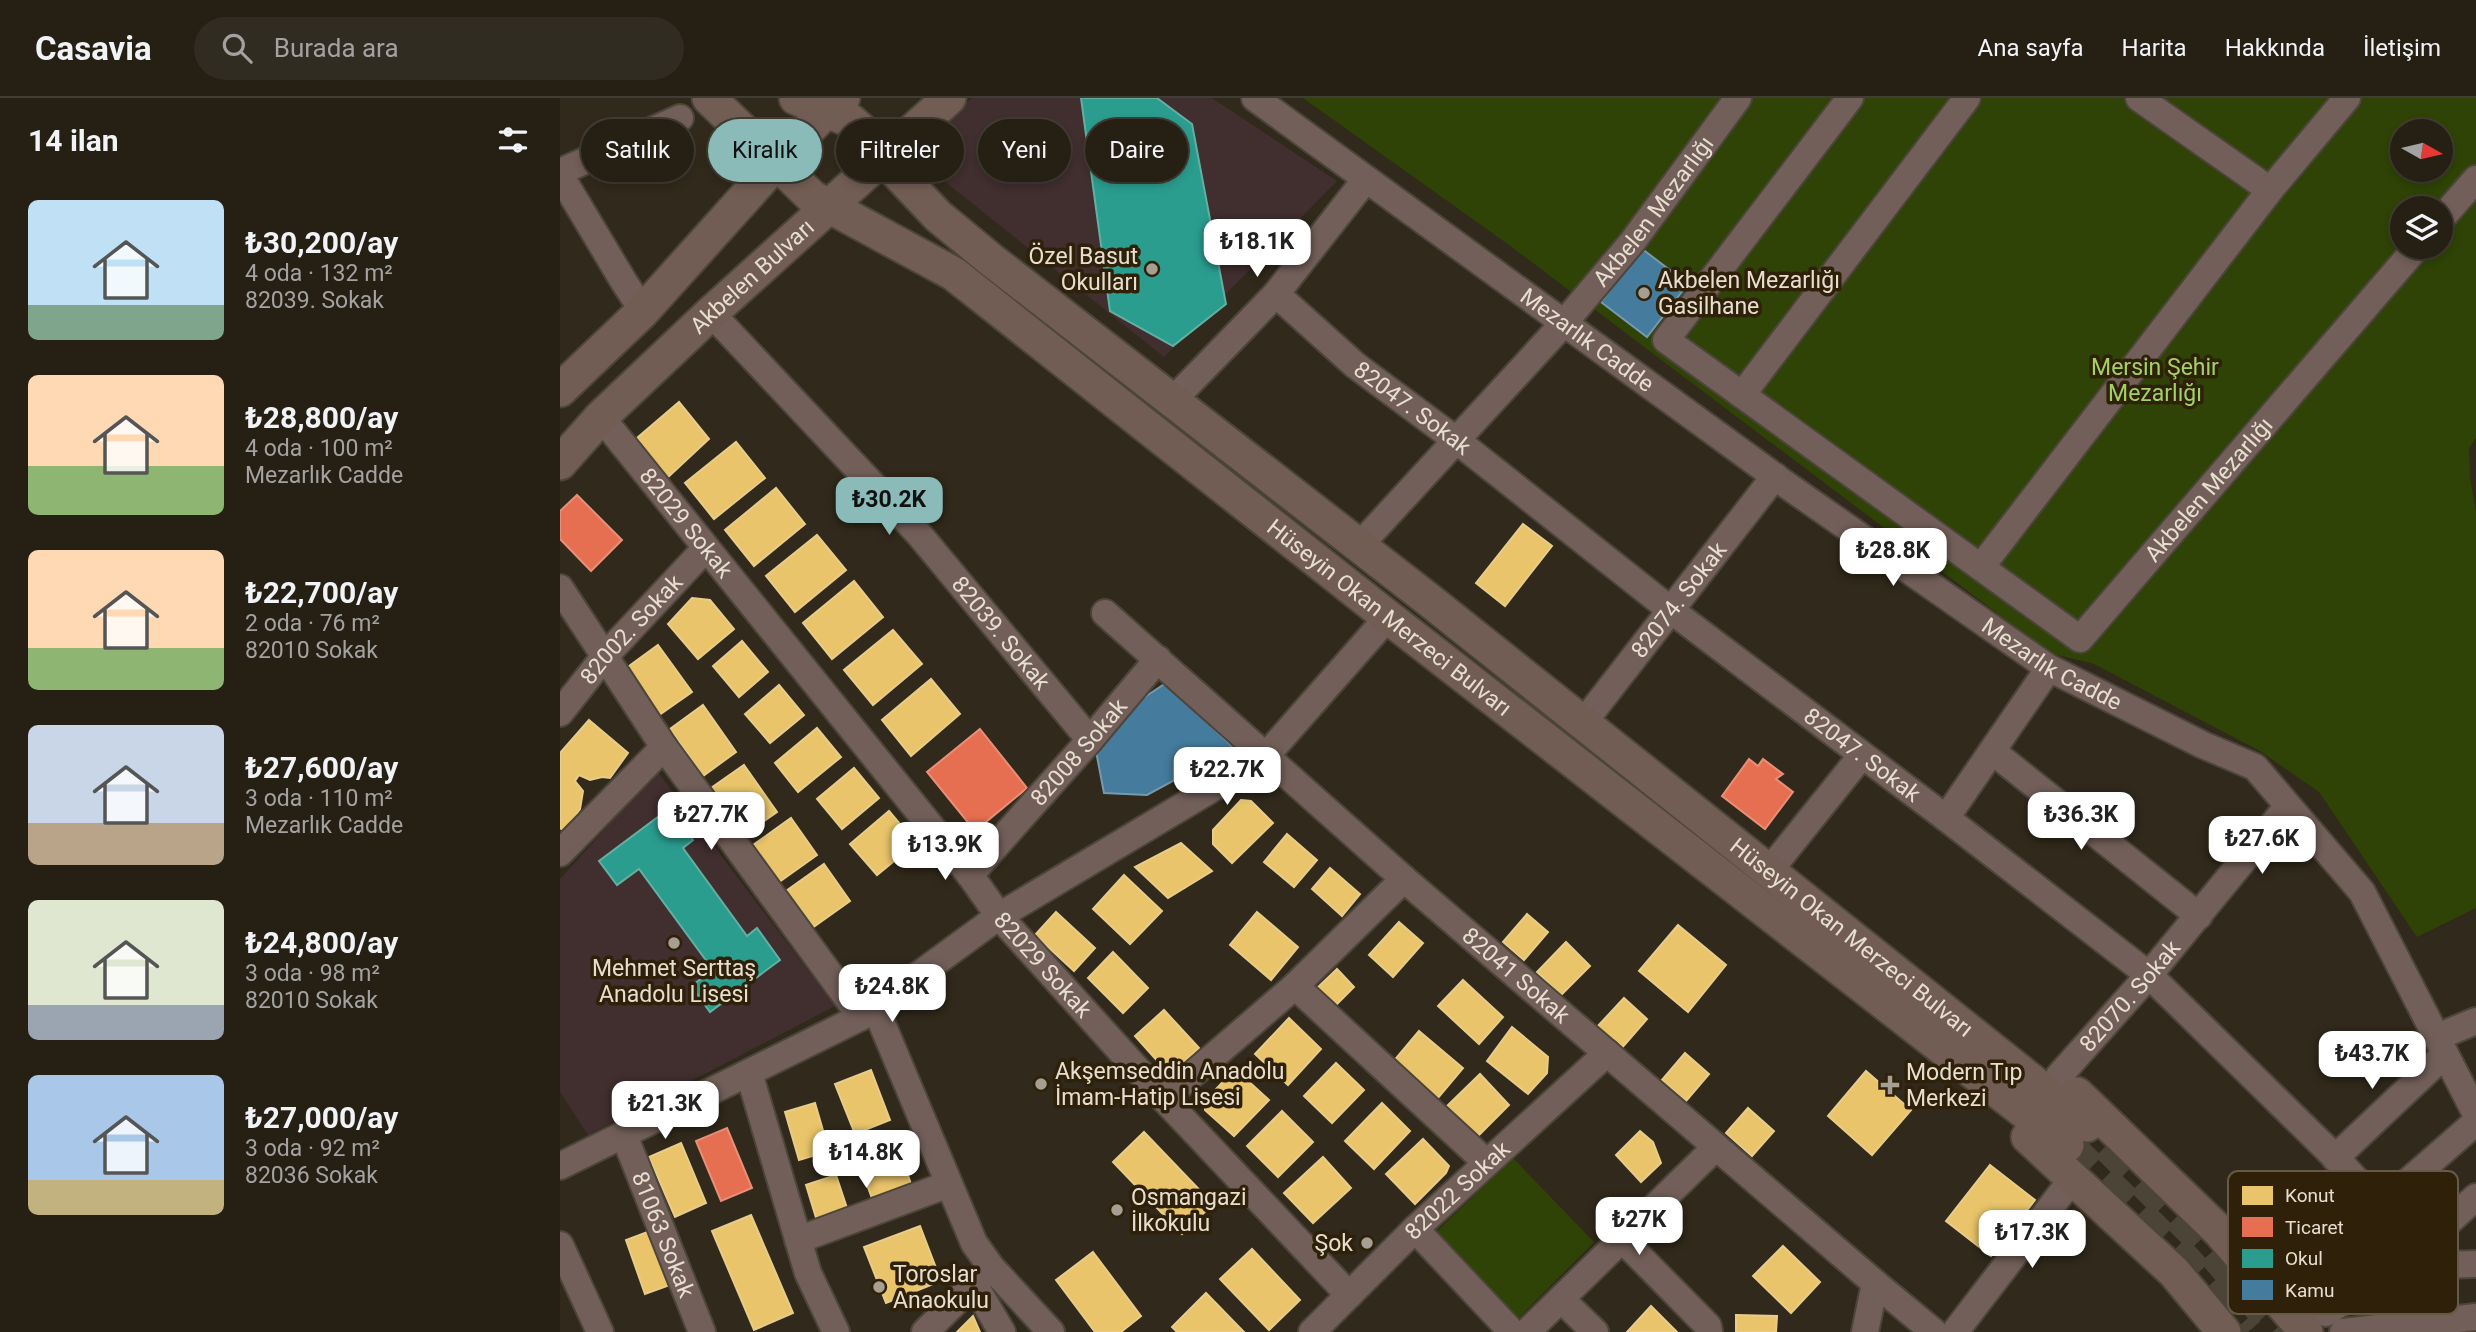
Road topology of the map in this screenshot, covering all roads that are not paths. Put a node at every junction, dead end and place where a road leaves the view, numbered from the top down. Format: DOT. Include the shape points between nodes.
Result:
graph roads {
  1 [pos="709,98"];
  2 [pos="796,98"];
  3 [pos="949,98"];
  4 [pos="1255,98"];
  5 [pos="1738,98"];
  6 [pos="1850,98"];
  7 [pos="1967,98"];
  8 [pos="2138,98"];
  9 [pos="2347,98"];
  10 [pos="835,104"];
  11 [pos="680,118"];
  12 [pos="731,119"];
  13 [pos="820,119"];
  14 [pos="849,119"];
  15 [pos="926,119"];
  16 [pos="560,174"];
  17 [pos="1366,179"];
  18 [pos="2476,179"];
  19 [pos="759,182"];
  20 [pos="795,182"];
  21 [pos="858,182"];
  22 [pos="906,182"];
  23 [pos="2270,190"];
  24 [pos="2453,205"];
  25 [pos="832,206"];
  26 [pos="2407,259"];
  27 [pos="1276,294"];
  28 [pos="643,311"];
  29 [pos="711,313"];
  30 [pos="1564,323"];
  31 [pos="560,390"];
  32 [pos="1742,394"];
  33 [pos="1172,401"];
  34 [pos="601,417"];
  35 [pos="1456,440"];
  36 [pos="560,463"];
  37 [pos="1775,476"];
  38 [pos="1359,546"];
  39 [pos="706,548"];
  40 [pos="1981,567"];
  41 [pos="560,588"];
  42 [pos="1672,611"];
  43 [pos="1105,612"];
  44 [pos="1388,617"];
  45 [pos="605,656"];
  46 [pos="1158,659"];
  47 [pos="2049,668"];
  48 [pos="560,713"];
  49 [pos="1583,723"];
  50 [pos="1090,740"];
  51 [pos="664,747"];
  52 [pos="1992,751"];
  53 [pos="1862,755"];
  54 [pos="1265,757"];
  55 [pos="2288,806"];
  56 [pos="1946,818"];
  57 [pos="560,853"];
  58 [pos="1769,871"];
  59 [pos="970,876"];
  60 [pos="1404,879"];
  61 [pos="999,916"];
  62 [pos="2199,916"];
  63 [pos="2149,975"];
  64 [pos="1295,986"];
  65 [pos="868,1012"];
  66 [pos="2476,1021"];
  67 [pos="2439,1047"];
  68 [pos="1607,1052"];
  69 [pos="1996,1071"];
  70 [pos="749,1073"];
  71 [pos="2059,1076"];
  72 [pos="1164,1099"];
  73 [pos="2476,1114"];
  74 [pos="2476,1122"];
  75 [pos="624,1135"];
  76 [pos="2077,1135"];
  77 [pos="1716,1147"];
  78 [pos="2335,1158"];
  79 [pos="1486,1162"];
  80 [pos="560,1166"];
  81 [pos="2347,1171"];
  82 [pos="2420,1171"];
  83 [pos="2073,1178"];
  84 [pos="949,1184"];
  85 [pos="2476,1197"];
  86 [pos="2458,1213"];
  87 [pos="1415,1229"];
  88 [pos="2228,1239"];
  89 [pos="798,1240"];
  90 [pos="1623,1240"];
  91 [pos="560,1245"];
  92 [pos="2458,1263"];
  93 [pos="2476,1264"];
  94 [pos="982,1276"];
  95 [pos="1875,1283"];
  96 [pos="1349,1295"];
  97 [pos="1561,1299"];
  98 [pos="2312,1314"];
  99 [pos="2339,1314"];
  100 [pos="2476,1317"];
  101 [pos="2325,1326"];
  102 [pos="600,1332"];
  103 [pos="702,1332"];
  104 [pos="836,1332"];
  105 [pos="925,1332"];
  106 [pos="1002,1332"];
  107 [pos="1051,1332"];
  108 [pos="1312,1332"];
  109 [pos="1512,1332"];
  110 [pos="1527,1332"];
  111 [pos="1595,1332"];
  112 [pos="1709,1332"];
  113 [pos="1865,1332"];
  114 [pos="1934,1332"];
  115 [pos="1955,1332"];
  116 [pos="2224,1332"];
  1 -- 12 [label="main road, Hüseyin Okan Merzeci Bulvarı"];
  2 -- 10 [label="main road, Hüseyin Okan Merzeci Bulvarı"];
  3 -- 15 [label="main road, Akbelen Bulvarı"];
  4 -- 17 [label="street, Mezarlık Cadde"];
  5 -- 30 [label="street, Akbelen Mezarlığı" via="1633,241"];
  6 -- 32 [label="street, Akbelen Mezarlığı" via="1666,340"];
  7 -- 32 [label="street"];
  8 -- 23 [label="street"];
  9 -- 23 [label="street"];
  10 -- 13 [label="main road"];
  10 -- 14 [label="main road, Hüseyin Okan Merzeci Bulvarı"];
  11 -- 16 [label="street"];
  16 -- 28 [label="street"];
  17 -- 27 [label="street"];
  17 -- 30 [label="street, Mezarlık Cadde"];
  18 -- 24 [label="street"];
  19 -- 28 [label="main road"];
  20 -- 25 [label="main road, Hüseyin Okan Merzeci Bulvarı"];
  21 -- 25 [label="main road, Akbelen Bulvarı"];
  22 -- 33 [label="main road, Hüseyin Okan Merzeci Bulvarı" via="990,259"];
  23 -- 40 [label="street"];
  25 -- 29 [label="main road, Akbelen Bulvarı"];
  25 -- 44 [label="main road, Hüseyin Okan Merzeci Bulvarı" via="954,274"];
  26 -- 40 [label="street, Akbelen Mezarlığı" via="2080,639"];
  27 -- 33 [label="street"];
  27 -- 35 [label="street, 82047. Sokak" via="1355,365"];
  28 -- 31 [label="main road"];
  29 -- 34 [label="main road, Akbelen Bulvarı"];
  29 -- 50 [label="street, 82039. Sokak" via="918,533"];
  30 -- 35 [label="street, Akbelen Mezarlığı"];
  30 -- 37 [label="street, Mezarlık Cadde"];
  32 -- 40 [label="street, Akbelen Mezarlığı"];
  33 -- 38 [label="main road, Hüseyin Okan Merzeci Bulvarı"];
  34 -- 36 [label="main road, Akbelen Bulvarı"];
  34 -- 39 [label="street, 82029 Sokak"];
  35 -- 38 [label="street, Akbelen Mezarlığı"];
  35 -- 42 [label="street, 82047. Sokak"];
  37 -- 42 [label="street, 82074. Sokak"];
  37 -- 47 [label="street, Mezarlık Cadde"];
  38 -- 49 [label="main road, Hüseyin Okan Merzeci Bulvarı"];
  39 -- 45 [label="street, 82002. Sokak"];
  39 -- 59 [label="street, 82029 Sokak"];
  41 -- 45 [label="street"];
  42 -- 49 [label="street, 82074. Sokak"];
  42 -- 53 [label="street, 82047. Sokak"];
  43 -- 46 [label="street, 82041 Sokak"];
  44 -- 54 [label="street"];
  44 -- 69 [label="main road, Hüseyin Okan Merzeci Bulvarı"];
  45 -- 48 [label="street, 82002. Sokak"];
  45 -- 51 [label="street"];
  46 -- 50 [label="street, 82008 Sokak"];
  46 -- 54 [label="street, 82041 Sokak"];
  47 -- 52 [label="street"];
  47 -- 55 [label="street, Mezarlık Cadde" via="2255,767"];
  49 -- 58 [label="main road, Hüseyin Okan Merzeci Bulvarı"];
  50 -- 59 [label="street, 82008 Sokak"];
  51 -- 57 [label="street"];
  51 -- 65 [label="street"];
  52 -- 56 [label="street"];
  52 -- 62 [label="street"];
  53 -- 56 [label="street, 82047. Sokak"];
  53 -- 58 [label="street"];
  54 -- 60 [label="street, 82041 Sokak"];
  54 -- 61 [label="street"];
  55 -- 62 [label="street, 82070. Sokak"];
  55 -- 67 [label="street, Mezarlık Cadde" via="2362,892"];
  56 -- 63 [label="street, 82047. Sokak"];
  58 -- 69 [label="main road, Hüseyin Okan Merzeci Bulvarı"];
  59 -- 61 [label="street, 82029 Sokak"];
  60 -- 64 [label="street"];
  60 -- 68 [label="street, 82041 Sokak"];
  61 -- 65 [label="street"];
  61 -- 72 [label="street, 82029 Sokak"];
  62 -- 63 [label="street, 82070. Sokak"];
  63 -- 71 [label="street, 82070. Sokak"];
  63 -- 78 [label="street, 82047. Sokak"];
  64 -- 72 [label="street"];
  64 -- 79 [label="street"];
  65 -- 70 [label="street"];
  65 -- 84 [label="street"];
  66 -- 67 [label="street"];
  67 -- 73 [label="street, Mezarlık Cadde"];
  67 -- 78 [label="street"];
  68 -- 77 [label="street, 82041 Sokak"];
  68 -- 79 [label="street, 82022 Sokak"];
  69 -- 71 [label="main road"];
  69 -- 76 [label="main road, Hüseyin Okan Merzeci Bulvarı"];
  69 -- 83 [label="main road" via="2015,1124"];
  70 -- 75 [label="street"];
  70 -- 89 [label="street"];
  71 -- 88 [label="main road"];
  72 -- 96 [label="street, 82029 Sokak"];
  74 -- 82 [label="street"];
  75 -- 80 [label="street"];
  75 -- 103 [label="street, 81063 Sokak"];
  77 -- 90 [label="street"];
  77 -- 95 [label="street, 82041 Sokak"];
  78 -- 81 [label="street, 82047. Sokak"];
  79 -- 87 [label="street, 82022 Sokak"];
  83 -- 115 [label="street"];
  83 -- 116 [label="main road" via="2174,1272"];
  84 -- 89 [label="street"];
  84 -- 94 [label="street" via="974,1243"];
  85 -- 86 [label="street"];
  87 -- 96 [label="street, 82022 Sokak"];
  87 -- 109 [label="street"];
  89 -- 104 [label="street"];
  90 -- 97 [label="street"];
  90 -- 112 [label="street"];
  91 -- 102 [label="street"];
  92 -- 93 [label="street"];
  94 -- 105 [label="street"];
  94 -- 106 [label="street"];
  94 -- 107 [label="street"];
  95 -- 113 [label="street"];
  95 -- 114 [label="street, 82041 Sokak"];
  96 -- 108 [label="street, 82022 Sokak"];
  97 -- 110 [label="street"];
  97 -- 111 [label="street"];
  98 -- 101 [label="main road"];
  99 -- 101 [label="street"];
  100 -- 101 [label="street"];
}
